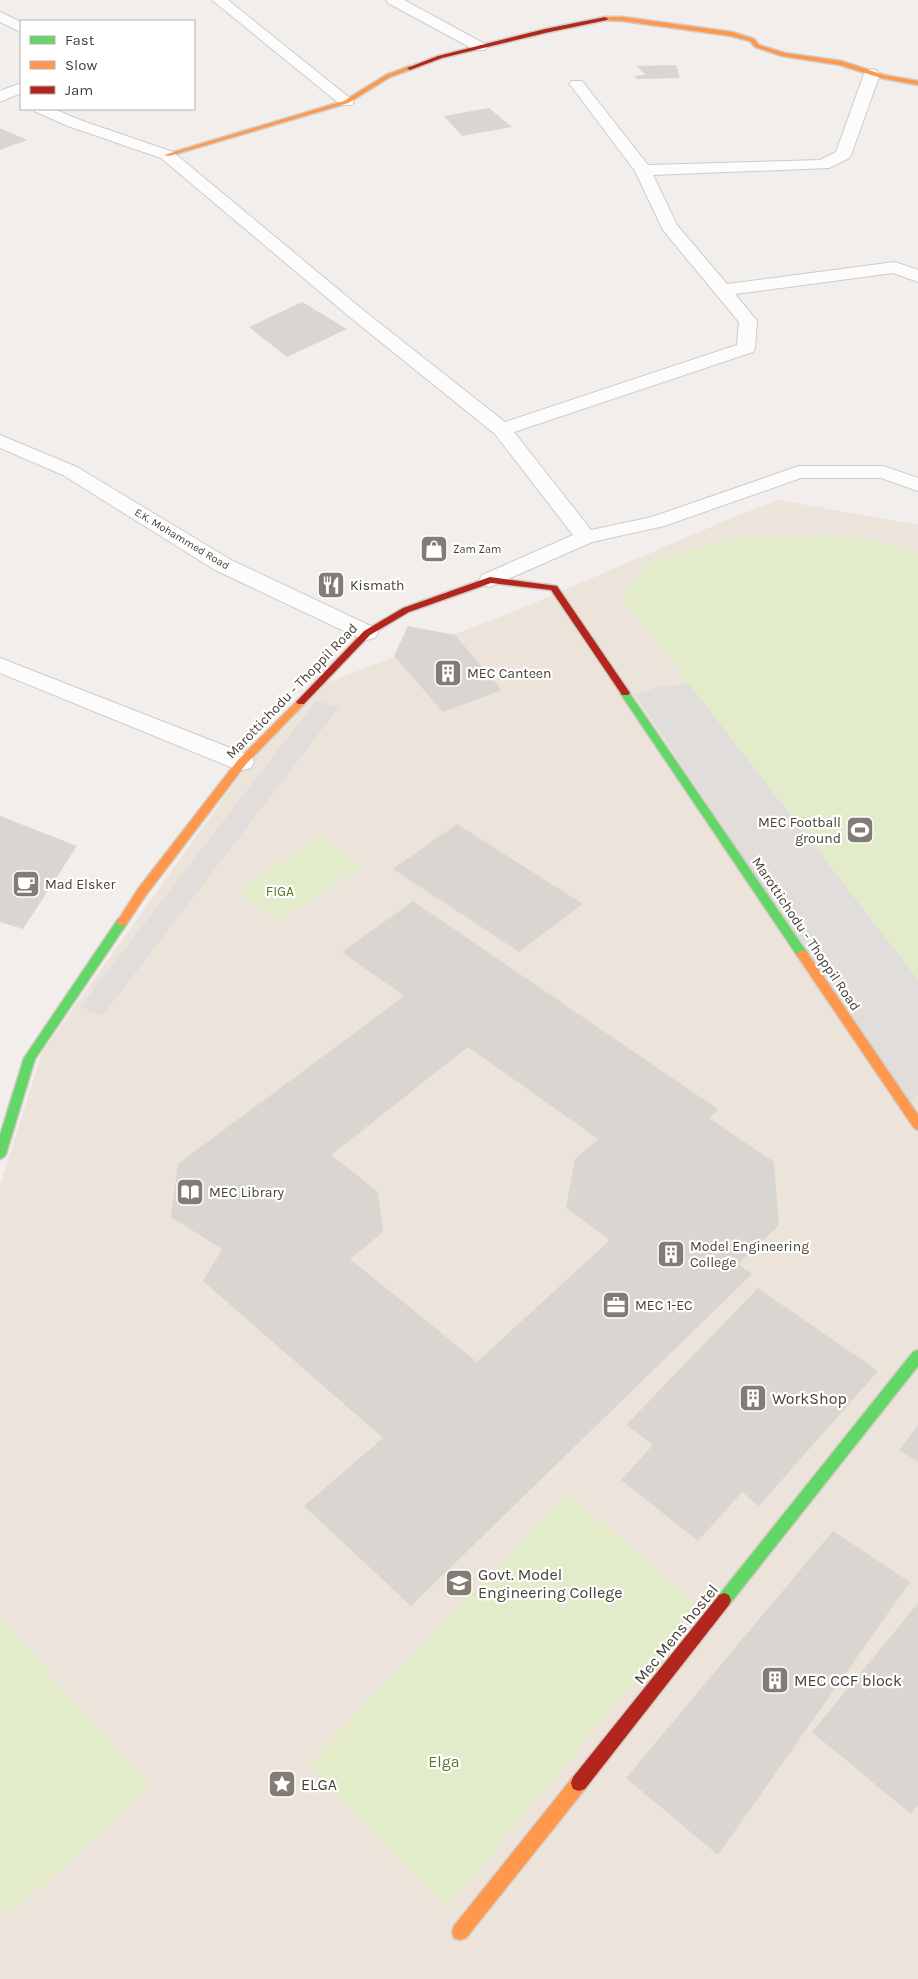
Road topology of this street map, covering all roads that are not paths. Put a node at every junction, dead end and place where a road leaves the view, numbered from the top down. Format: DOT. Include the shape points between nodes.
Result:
graph roads {
  1 [pos="220,0"];
  2 [pos="393,0"];
  3 [pos="0,16"];
  4 [pos="20,27"];
  5 [pos="480,48"];
  6 [pos="872,74"];
  7 [pos="918,83"];
  8 [pos="577,84"];
  9 [pos="20,88"];
  10 [pos="3,95"];
  11 [pos="20,100"];
  12 [pos="346,102"];
  13 [pos="43,110"];
  14 [pos="168,155"];
  15 [pos="643,170"];
  16 [pos="918,277"];
  17 [pos="722,290"];
  18 [pos="502,430"];
  19 [pos="0,441"];
  20 [pos="918,485"];
  21 [pos="586,537"];
  22 [pos="490,580"];
  23 [pos="368,633"];
  24 [pos="0,665"];
  25 [pos="242,762"];
  26 [pos="918,1125"];
  27 [pos="0,1154"];
  28 [pos="918,1356"];
  29 [pos="460,1932"];
  1 -- 12 [label="street"];
  2 -- 5 [label="street"];
  3 -- 4 [label="street"];
  5 -- 6 [label="street" via="603,19 623,19 732,34 784,55 841,62"];
  5 -- 12 [label="street" via="440,57 388,76"];
  6 -- 7 [label="street"];
  6 -- 15 [label="street" via="842,155 823,165"];
  8 -- 15 [label="street"];
  9 -- 10 [label="street"];
  10 -- 11 [label="street"];
  12 -- 14 [label="street"];
  13 -- 14 [label="street"];
  14 -- 18 [label="street" via="357,314"];
  15 -- 17 [label="street" via="669,226"];
  16 -- 17 [label="street" via="894,267"];
  17 -- 18 [label="street" via="748,321 746,348"];
  18 -- 21 [label="street"];
  19 -- 23 [label="street, E.K. Mohammed Road" via="70,471 224,565"];
  20 -- 21 [label="street" via="883,472 799,472 657,522"];
  21 -- 22 [label="street"];
  22 -- 23 [label="street, Marottichodu - Thoppil Road" via="406,610"];
  22 -- 26 [label="street, Marottichodu - Thoppil Road" via="554,588"];
  23 -- 25 [label="street, Marottichodu - Thoppil Road"];
  24 -- 25 [label="street"];
  25 -- 27 [label="street, Marottichodu - Thoppil Road" via="142,892 30,1058"];
  28 -- 29 [label="street, Mec Mens hostel"];
}
